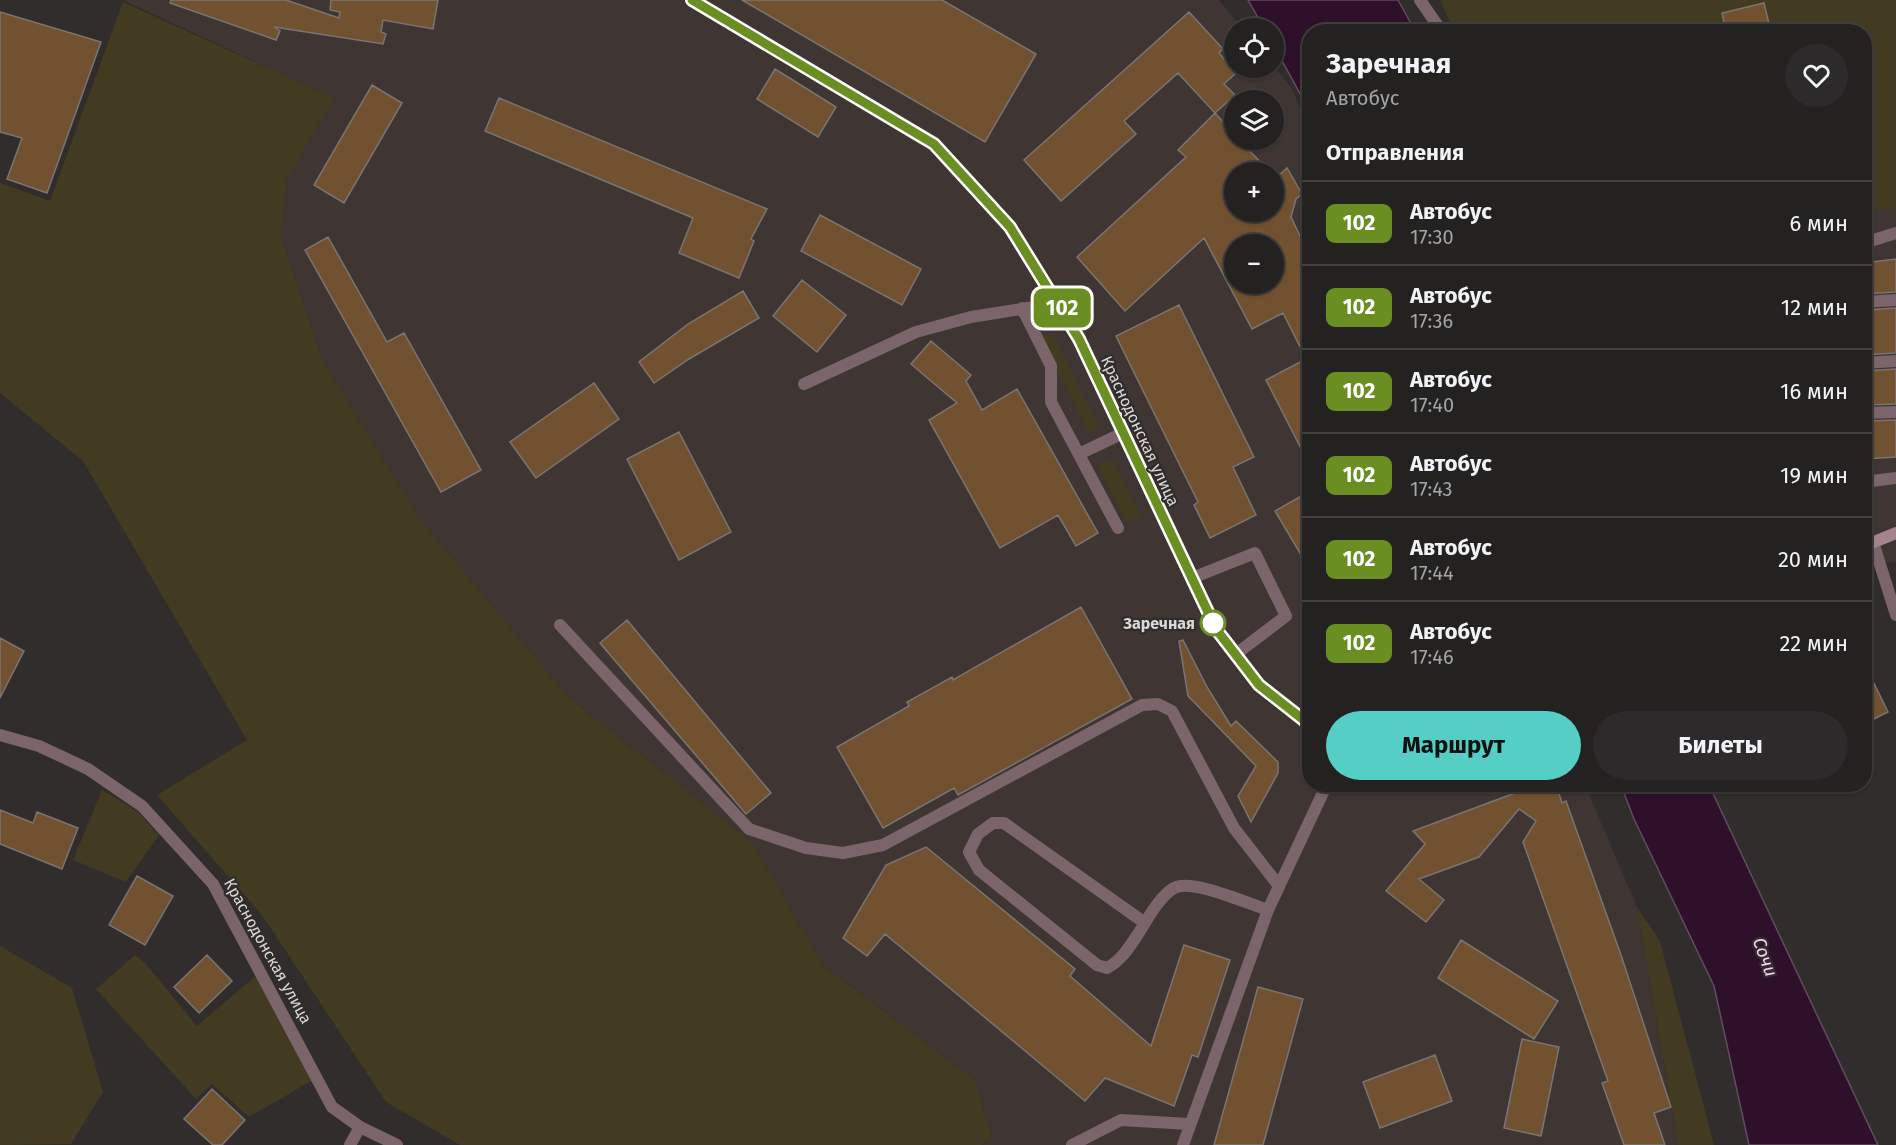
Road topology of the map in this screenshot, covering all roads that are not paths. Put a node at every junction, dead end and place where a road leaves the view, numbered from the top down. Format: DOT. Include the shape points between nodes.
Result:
graph roads {
  1 [pos="692,0"];
  2 [pos="1420,0"];
  3 [pos="1436,24"];
  4 [pos="1896,233"];
  5 [pos="1872,240"];
  6 [pos="1896,300"];
  7 [pos="1872,302"];
  8 [pos="1059,303"];
  9 [pos="1022,309"];
  10 [pos="1896,361"];
  11 [pos="1872,362"];
  12 [pos="804,384"];
  13 [pos="1896,412"];
  14 [pos="1872,413"];
  15 [pos="1123,433"];
  16 [pos="1079,454"];
  17 [pos="1896,478"];
  18 [pos="1872,481"];
  19 [pos="1118,528"];
  20 [pos="1896,533"];
  21 [pos="1872,543"];
  22 [pos="1872,552"];
  23 [pos="1192,578"];
  24 [pos="1896,615"];
  25 [pos="560,625"];
  26 [pos="1236,654"];
  27 [pos="1302,719"];
  28 [pos="0,735"];
  29 [pos="1323,792"];
  30 [pos="1279,886"];
  31 [pos="1268,910"];
  32 [pos="1144,923"];
  33 [pos="1189,1124"];
  34 [pos="360,1127"];
  35 [pos="350,1145"];
  36 [pos="397,1145"];
  37 [pos="1072,1145"];
  38 [pos="1183,1145"];
  1 -- 8 [label="street, Краснодонская улица" via="934,144 1010,227"];
  2 -- 3 [label="street"];
  4 -- 5 [label="street"];
  6 -- 7 [label="street"];
  8 -- 9 [label="street"];
  8 -- 15 [label="street, Краснодонская улица"];
  9 -- 12 [label="street" via="916,332"];
  9 -- 16 [label="street" via="1051,366 1051,402"];
  10 -- 11 [label="street"];
  13 -- 14 [label="street"];
  15 -- 16 [label="street"];
  15 -- 23 [label="street, Краснодонская улица"];
  16 -- 19 [label="street"];
  17 -- 18 [label="street"];
  20 -- 21 [label="main road"];
  22 -- 24 [label="street"];
  23 -- 26 [label="street, Краснодонская улица" via="1216,629"];
  23 -- 26 [label="street" via="1255,553 1286,616"];
  25 -- 30 [label="street" via="749,829 806,848 843,854 884,845 1142,705 1158,704 1172,711 1234,828"];
  26 -- 27 [label="street, Краснодонская улица" via="1259,685"];
  28 -- 34 [label="street, Краснодонская улица" via="39,746 97,775 142,806 213,884 332,1107"];
  29 -- 30 [label="street"];
  30 -- 31 [label="street"];
  31 -- 32 [label="street" via="1185,885 1175,887"];
  31 -- 33 [label="street"];
  32 -- 32 [label="street" via="1004,823 993,822 978,834 969,852 979,870 1097,965 1107,968 1119,961"];
  33 -- 37 [label="street" via="1121,1120"];
  33 -- 38 [label="street"];
  34 -- 35 [label="street"];
  34 -- 36 [label="street, Краснодонская улица"];
}
